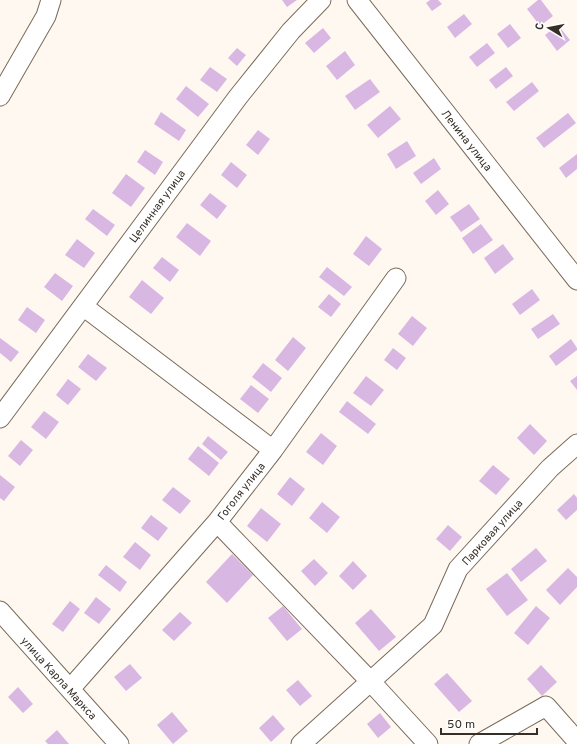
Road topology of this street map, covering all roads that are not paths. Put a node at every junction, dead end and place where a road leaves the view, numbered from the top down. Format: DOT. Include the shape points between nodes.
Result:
graph roads {
  1 [pos="51,0"];
  2 [pos="321,0"];
  3 [pos="357,0"];
  4 [pos="0,96"];
  5 [pos="396,278"];
  6 [pos="577,280"];
  7 [pos="83,306"];
  8 [pos="0,418"];
  9 [pos="577,444"];
  10 [pos="273,450"];
  11 [pos="217,522"];
  12 [pos="0,611"];
  13 [pos="371,682"];
  14 [pos="70,689"];
  15 [pos="577,741"];
  16 [pos="118,744"];
  17 [pos="301,744"];
  18 [pos="428,744"];
  19 [pos="479,744"];
  1 -- 4 [label="street" via="46,16"];
  2 -- 7 [label="street, Целинная улица" via="291,31 238,97"];
  3 -- 6 [label="street, Ленина улица"];
  5 -- 10 [label="street, Гоголя улица"];
  7 -- 8 [label="street, Целинная улица"];
  7 -- 10 [label="street"];
  9 -- 13 [label="street, Парковая улица" via="550,468 458,569 433,625"];
  10 -- 11 [label="street, Гоголя улица"];
  11 -- 13 [label="street"];
  11 -- 14 [label="street, Гоголя улица"];
  12 -- 14 [label="street, улица Карла Маркса"];
  13 -- 17 [label="street, Парковая улица"];
  13 -- 18 [label="street"];
  14 -- 16 [label="street, улица Карла Маркса"];
  15 -- 19 [label="street" via="546,706"];
}
